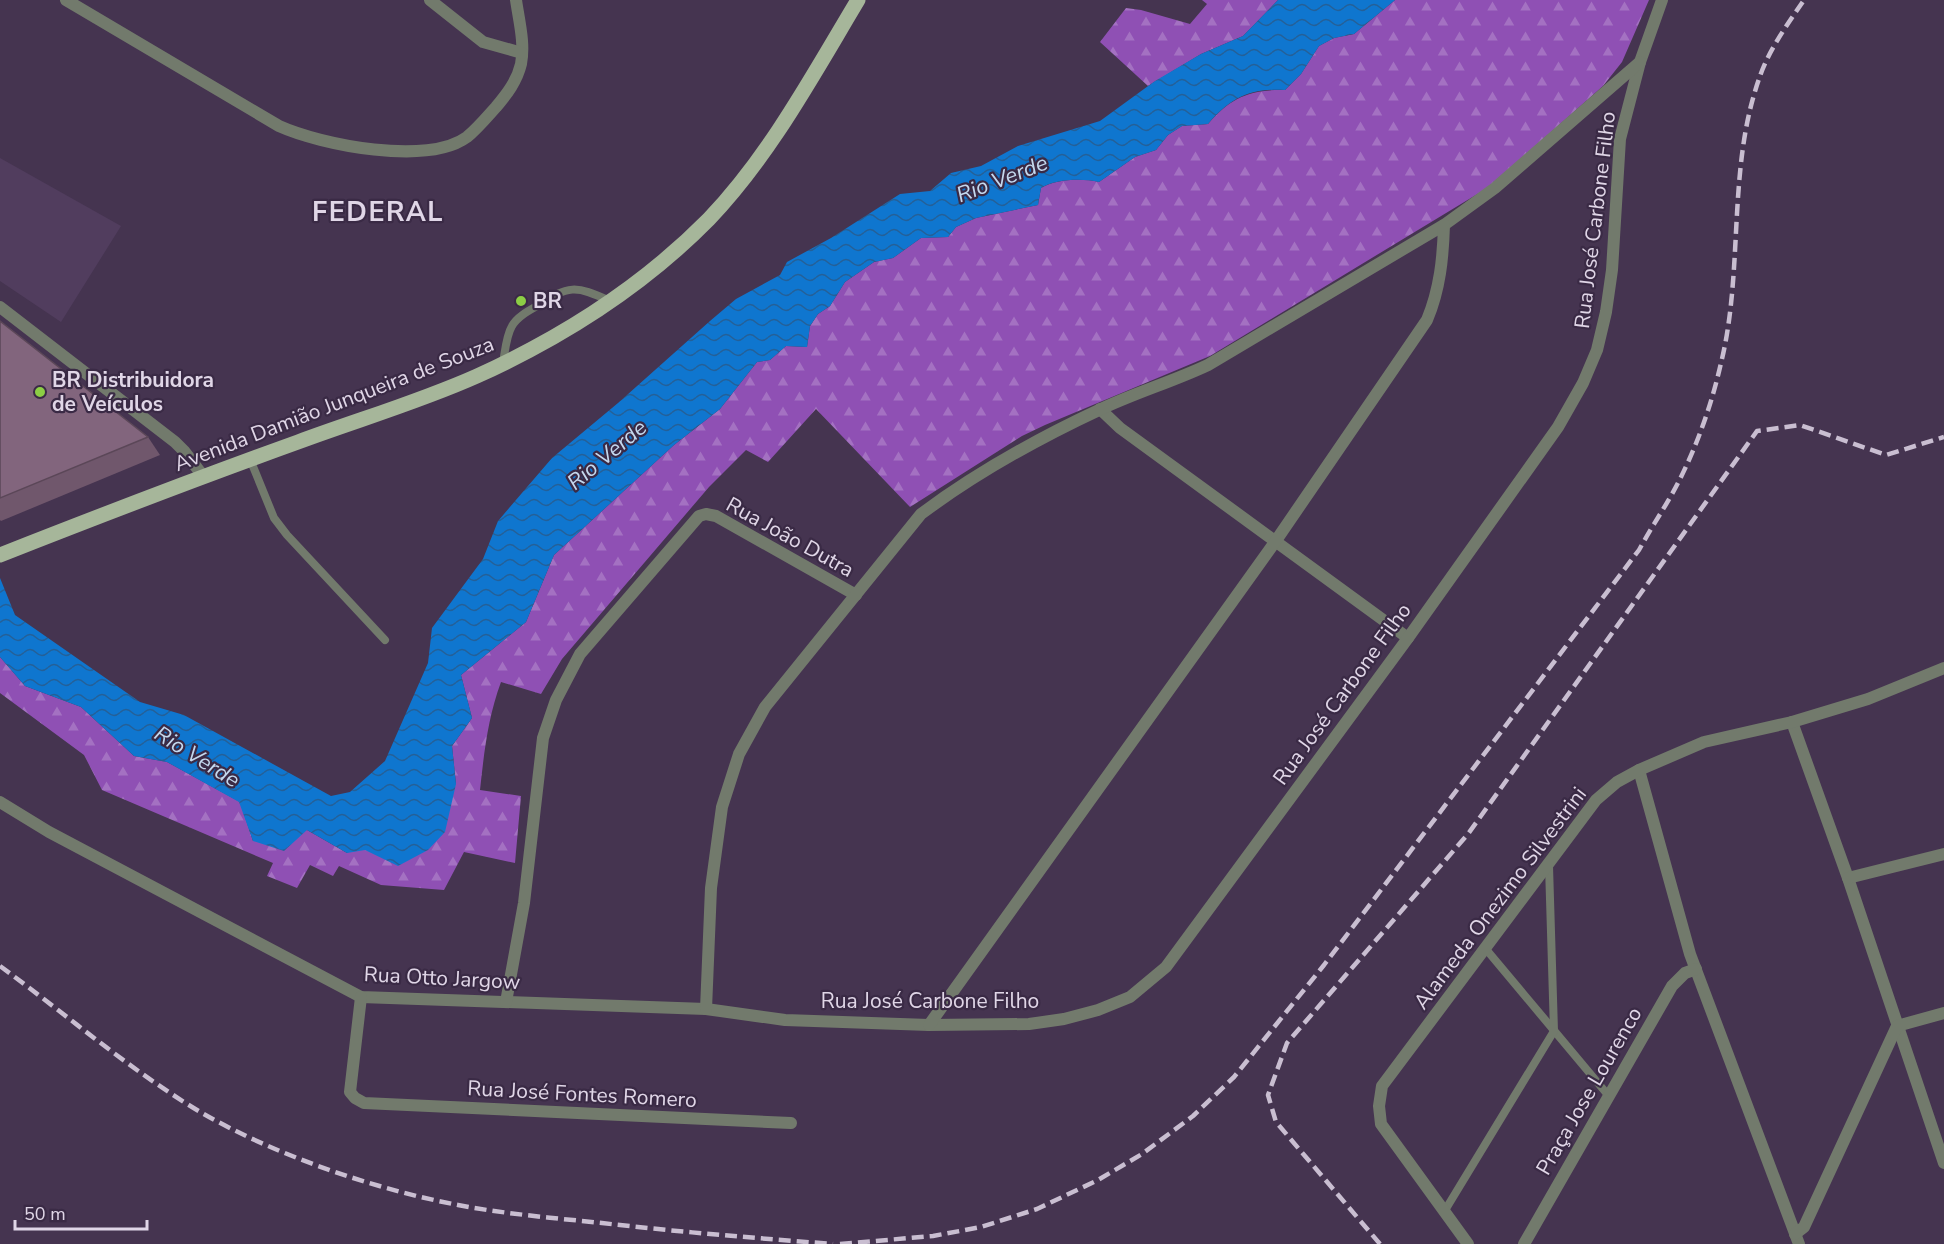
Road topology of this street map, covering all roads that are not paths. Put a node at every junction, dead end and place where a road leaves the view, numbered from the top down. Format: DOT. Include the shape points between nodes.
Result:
graph roads {
  1 [pos="66,0"];
  2 [pos="430,0"];
  3 [pos="516,0"];
  4 [pos="858,0"];
  5 [pos="1662,0"];
  6 [pos="522,53"];
  7 [pos="1640,62"];
  8 [pos="1443,225"];
  9 [pos="611,302"];
  10 [pos="0,307"];
  11 [pos="502,363"];
  12 [pos="1100,410"];
  13 [pos="250,459"];
  14 [pos="203,476"];
  15 [pos="1275,542"];
  16 [pos="0,555"];
  17 [pos="856,596"];
  18 [pos="1408,638"];
  19 [pos="385,640"];
  20 [pos="1944,668"];
  21 [pos="1792,722"];
  22 [pos="1639,771"];
  23 [pos="0,802"];
  24 [pos="1944,855"];
  25 [pos="1551,860"];
  26 [pos="1848,878"];
  27 [pos="1485,948"];
  28 [pos="1696,969"];
  29 [pos="361,998"];
  30 [pos="506,1002"];
  31 [pos="706,1009"];
  32 [pos="1944,1013"];
  33 [pos="785,1020"];
  34 [pos="929,1025"];
  35 [pos="1897,1026"];
  36 [pos="1554,1031"];
  37 [pos="1608,1095"];
  38 [pos="344,1099"];
  39 [pos="368,1103"];
  40 [pos="791,1123"];
  41 [pos="1944,1163"];
  42 [pos="1444,1212"];
  43 [pos="1797,1239"];
  44 [pos="1525,1243"];
  45 [pos="1468,1244"];
  1 -- 6 [label="street" via="279,126 298,135 351,147 423,150 466,138 512,87"];
  2 -- 6 [label="street" via="483,42"];
  3 -- 6 [label="street"];
  4 -- 9 [label="main road, Avenida Damião Junqueira de Souza" via="783,125 747,173 709,218"];
  5 -- 7 [label="street, Rua José Carbone Filho"];
  7 -- 8 [label="street, Rua José Carbone Filho" via="1495,188"];
  7 -- 18 [label="street, Rua José Carbone Filho" via="1620,139 1612,270 1597,350 1558,426"];
  8 -- 12 [label="street, Rua José Carbone Filho" via="1208,365"];
  8 -- 15 [label="street" via="1436,298 1427,320"];
  9 -- 11 [label="main road, Avenida Damião Junqueira de Souza"];
  9 -- 11 [label="lane" via="587,291 558,292 518,318 511,327"];
  10 -- 14 [label="street" via="175,442"];
  11 -- 13 [label="main road, Avenida Damião Junqueira de Souza" via="424,397"];
  12 -- 15 [label="street" via="1120,429"];
  12 -- 17 [label="street, Rua José Carbone Filho" via="1024,448 921,514"];
  13 -- 14 [label="main road, Avenida Damião Junqueira de Souza"];
  13 -- 19 [label="lane" via="274,518"];
  14 -- 16 [label="main road, Avenida Damião Junqueira de Souza"];
  15 -- 18 [label="street"];
  15 -- 34 [label="street"];
  17 -- 30 [label="street, Rua João Dutra" via="716,516 706,514 699,516 580,654 556,700 543,738 524,903"];
  17 -- 31 [label="street, Rua José Carbone Filho" via="765,707 739,754 722,807 711,888"];
  18 -- 34 [label="street, Rua José Carbone Filho" via="1166,967 1130,997 1098,1010 1029,1024"];
  20 -- 21 [label="street, Alameda Onezimo Silvestrini" via="1868,699"];
  21 -- 22 [label="street, Alameda Onezimo Silvestrini" via="1704,742"];
  21 -- 26 [label="street"];
  22 -- 25 [label="street, Alameda Onezimo Silvestrini" via="1617,782 1596,800"];
  22 -- 28 [label="street"];
  23 -- 29 [label="street, Rua Otto Jargow" via="48,832"];
  24 -- 26 [label="street"];
  25 -- 27 [label="street, Alameda Onezimo Silvestrini"];
  25 -- 36 [label="lane" via="1548,870"];
  26 -- 35 [label="street"];
  27 -- 36 [label="lane"];
  27 -- 42 [label="street, Alameda Onezimo Silvestrini" via="1382,1086 1378,1106 1381,1124"];
  28 -- 37 [label="street, Praça Jose Lourenco" via="1685,973 1672,986"];
  28 -- 43 [label="street"];
  29 -- 30 [label="street, Rua Otto Jargow"];
  29 -- 39 [label="street" via="351,1092"];
  30 -- 31 [label="street, Rua Otto Jargow"];
  31 -- 33 [label="street, Rua Otto Jargow"];
  32 -- 35 [label="street"];
  33 -- 34 [label="street, Rua José Carbone Filho"];
  35 -- 41 [label="street"];
  35 -- 43 [label="street"];
  36 -- 37 [label="lane"];
  36 -- 42 [label="lane"];
  37 -- 44 [label="street, Praça Jose Lourenco"];
  38 -- 39 [label="street, Rua José Fontes Romero"];
  39 -- 40 [label="street, Rua José Fontes Romero"];
  42 -- 45 [label="street"];
}
